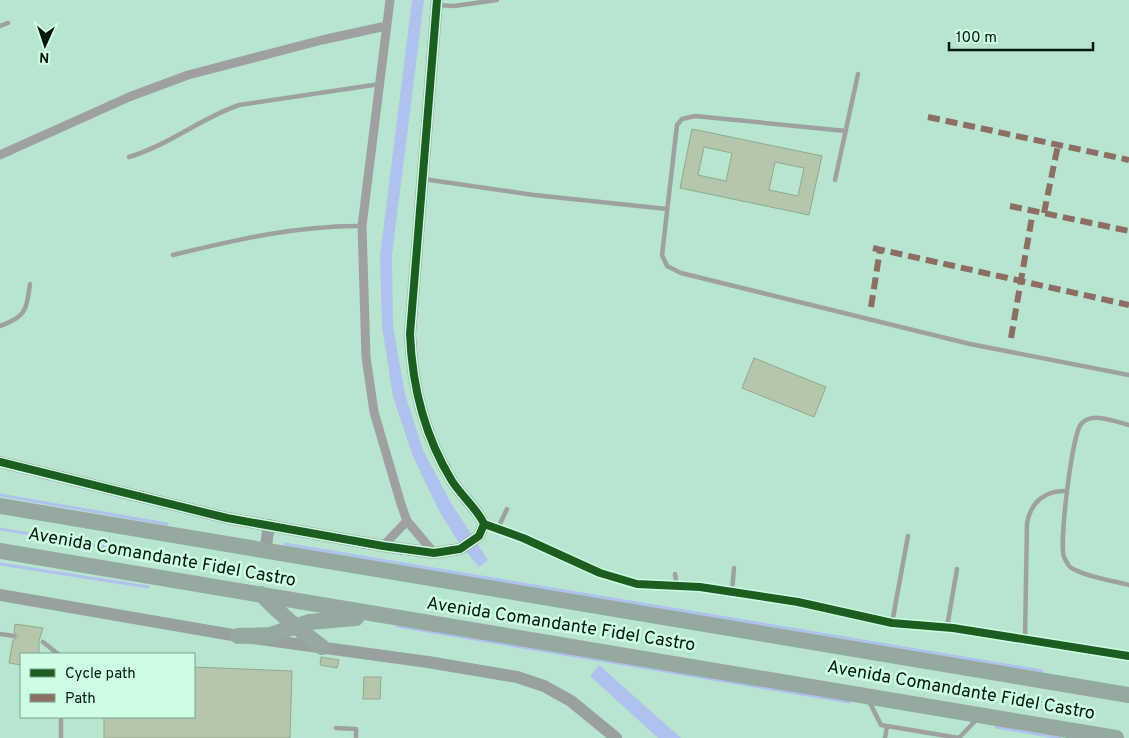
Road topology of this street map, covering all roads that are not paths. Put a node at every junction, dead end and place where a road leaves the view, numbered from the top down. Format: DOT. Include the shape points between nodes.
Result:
graph roads {
  1 [pos="390,0"];
  2 [pos="497,0"];
  3 [pos="437,3"];
  4 [pos="8,24"];
  5 [pos="0,26"];
  6 [pos="386,26"];
  7 [pos="858,74"];
  8 [pos="380,84"];
  9 [pos="846,131"];
  10 [pos="0,155"];
  11 [pos="129,157"];
  12 [pos="422,179"];
  13 [pos="835,180"];
  14 [pos="667,210"];
  15 [pos="362,226"];
  16 [pos="173,255"];
  17 [pos="30,284"];
  18 [pos="0,326"];
  19 [pos="1129,375"];
  20 [pos="1129,425"];
  21 [pos="0,462"];
  22 [pos="1067,491"];
  23 [pos="0,506"];
  24 [pos="507,509"];
  25 [pos="407,521"];
  26 [pos="269,525"];
  27 [pos="498,529"];
  28 [pos="482,530"];
  29 [pos="908,536"];
  30 [pos="383,546"];
  31 [pos="0,551"];
  32 [pos="265,552"];
  33 [pos="434,553"];
  34 [pos="734,568"];
  35 [pos="958,569"];
  36 [pos="675,574"];
  37 [pos="1129,585"];
  38 [pos="678,586"];
  39 [pos="732,592"];
  40 [pos="260,594"];
  41 [pos="0,595"];
  42 [pos="272,608"];
  43 [pos="408,620"];
  44 [pos="892,624"];
  45 [pos="294,627"];
  46 [pos="947,627"];
  47 [pos="0,634"];
  48 [pos="14,636"];
  49 [pos="238,636"];
  50 [pos="256,637"];
  51 [pos="1025,639"];
  52 [pos="43,642"];
  53 [pos="322,647"];
  54 [pos="57,653"];
  55 [pos="1129,656"];
  56 [pos="866,695"];
  57 [pos="1129,695"];
  58 [pos="982,715"];
  59 [pos="62,718"];
  60 [pos="887,726"];
  61 [pos="336,728"];
  62 [pos="1093,736"];
  63 [pos="61,738"];
  64 [pos="356,738"];
  65 [pos="616,738"];
  66 [pos="885,738"];
  67 [pos="957,738"];
  68 [pos="1116,738"];
  1 -- 6 [label="street"];
  2 -- 3 [label="lane" via="454,6"];
  3 -- 12 [label="street"];
  4 -- 5 [label="lane"];
  6 -- 8 [label="street"];
  6 -- 10 [label="street" via="188,75 129,97"];
  7 -- 9 [label="lane"];
  8 -- 11 [label="lane" via="239,104 160,146"];
  8 -- 15 [label="street"];
  9 -- 13 [label="lane"];
  9 -- 14 [label="lane" via="695,116 682,118 677,125"];
  12 -- 14 [label="lane"];
  12 -- 28 [label="street" via="410,334 414,380 440,461"];
  14 -- 19 [label="lane" via="662,255 667,266 681,273 970,344"];
  15 -- 16 [label="lane" via="244,238"];
  15 -- 25 [label="street" via="368,380 374,412"];
  17 -- 18 [label="lane" via="26,311 16,320"];
  20 -- 22 [label="lane" via="1103,418 1091,418 1082,423 1077,433"];
  21 -- 26 [label="street" via="227,518"];
  22 -- 37 [label="lane" via="1064,556 1070,566"];
  22 -- 51 [label="lane" via="1054,490 1041,497 1030,509 1026,523"];
  23 -- 32 [label="highway, Avenida Comandante Fidel Castro"];
  24 -- 27 [label="lane"];
  25 -- 30 [label="street"];
  25 -- 33 [label="street"];
  26 -- 30 [label="street"];
  26 -- 32 [label="street"];
  27 -- 28 [label="street"];
  27 -- 38 [label="street" via="600,573 637,584"];
  28 -- 33 [label="street" via="460,549"];
  29 -- 44 [label="lane"];
  30 -- 33 [label="street"];
  31 -- 40 [label="highway, Avenida Comandante Fidel Castro"];
  32 -- 57 [label="highway, Avenida Comandante Fidel Castro"];
  34 -- 39 [label="lane"];
  35 -- 46 [label="lane"];
  36 -- 38 [label="lane"];
  38 -- 39 [label="street"];
  39 -- 44 [label="street" via="798,602"];
  40 -- 42 [label="highway"];
  40 -- 43 [label="highway, Avenida Comandante Fidel Castro"];
  41 -- 49 [label="street"];
  42 -- 45 [label="highway"];
  42 -- 50 [label="highway" via="272,627"];
  43 -- 45 [label="highway" via="325,620"];
  43 -- 56 [label="highway, Avenida Comandante Fidel Castro"];
  44 -- 46 [label="street"];
  45 -- 50 [label="highway"];
  45 -- 53 [label="highway"];
  46 -- 51 [label="street"];
  47 -- 48 [label="lane"];
  49 -- 50 [label="highway"];
  49 -- 53 [label="street"];
  51 -- 55 [label="street"];
  52 -- 54 [label="lane"];
  53 -- 65 [label="street" via="517,677 544,686 571,701"];
  56 -- 58 [label="highway, Avenida Comandante Fidel Castro"];
  56 -- 60 [label="lane" via="881,725"];
  58 -- 62 [label="highway, Avenida Comandante Fidel Castro"];
  58 -- 67 [label="lane"];
  59 -- 63 [label="lane"];
  60 -- 66 [label="lane"];
  60 -- 67 [label="lane"];
  61 -- 64 [label="lane" via="356,729"];
  62 -- 68 [label="highway, Avenida Comandante Fidel Castro"];
}
